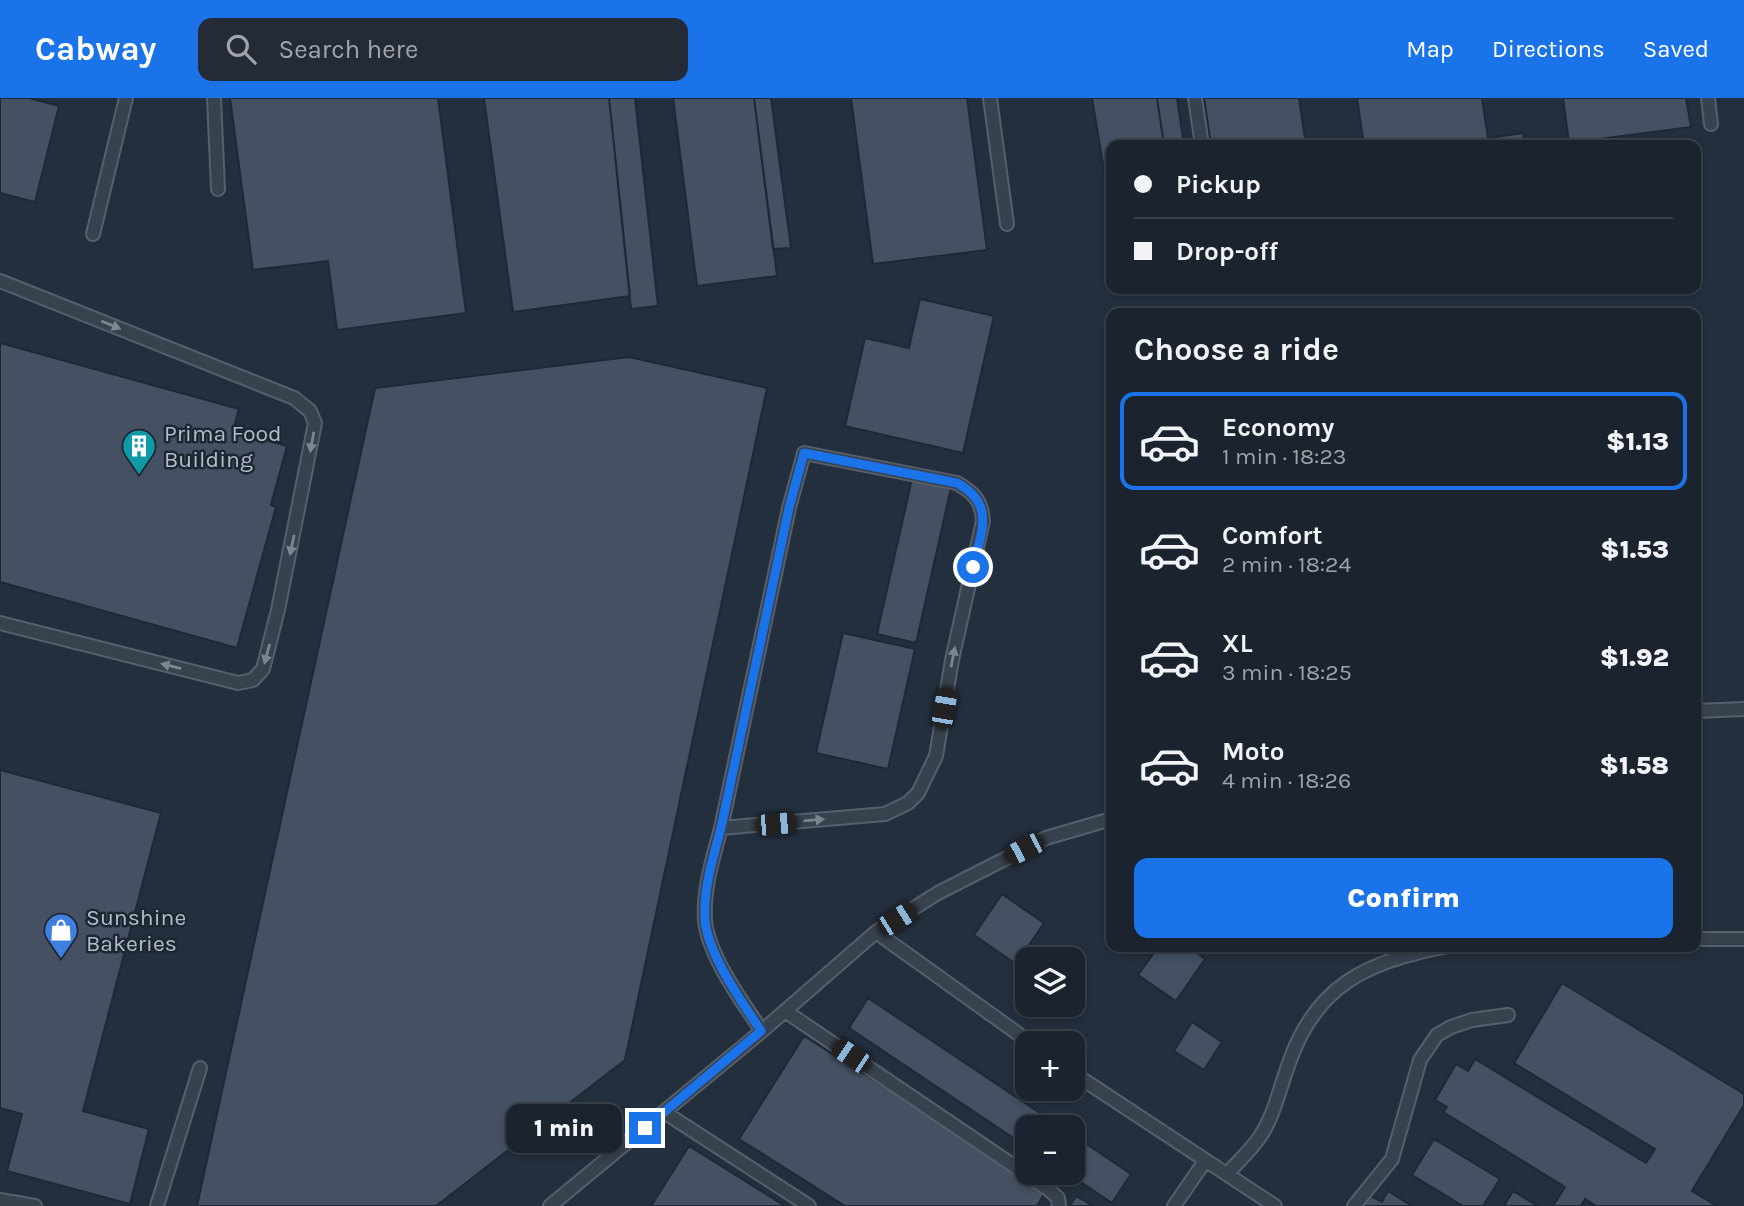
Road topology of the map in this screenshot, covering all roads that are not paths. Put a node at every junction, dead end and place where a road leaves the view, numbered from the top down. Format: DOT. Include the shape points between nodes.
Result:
graph roads {
  1 [pos="126,98"];
  2 [pos="214,98"];
  3 [pos="990,98"];
  4 [pos="1195,98"];
  5 [pos="1708,98"];
  6 [pos="1711,124"];
  7 [pos="1201,140"];
  8 [pos="218,189"];
  9 [pos="1007,224"];
  10 [pos="93,234"];
  11 [pos="0,281"];
  12 [pos="0,623"];
  13 [pos="1744,709"];
  14 [pos="1701,711"];
  15 [pos="1106,820"];
  16 [pos="721,828"];
  17 [pos="876,932"];
  18 [pos="1701,939"];
  19 [pos="1744,939"];
  20 [pos="1417,952"];
  21 [pos="785,1011"];
  22 [pos="1508,1015"];
  23 [pos="761,1031"];
  24 [pos="1015,1032"];
  25 [pos="200,1068"];
  26 [pos="1085,1081"];
  27 [pos="664,1112"];
  28 [pos="1205,1161"];
  29 [pos="1227,1174"];
  30 [pos="0,1200"];
  31 [pos="36,1206"];
  32 [pos="157,1206"];
  33 [pos="550,1206"];
  34 [pos="809,1206"];
  35 [pos="1059,1206"];
  36 [pos="1174,1206"];
  37 [pos="1275,1206"];
  38 [pos="1354,1206"];
  1 -- 10 [label="lane"];
  2 -- 8 [label="lane"];
  3 -- 9 [label="lane"];
  4 -- 7 [label="lane"];
  5 -- 6 [label="lane"];
  11 -- 12 [label="lane, one-way" via="294,398 310,411 315,423 278,610 262,669 253,680 237,683"];
  13 -- 14 [label="lane"];
  15 -- 17 [label="lane" via="1046,838 938,893"];
  16 -- 16 [label="lane, one-way" via="885,814 918,793 936,756 983,521 982,506 968,489 957,483 804,453"];
  16 -- 23 [label="lane" via="709,876 708,937"];
  17 -- 21 [label="lane"];
  17 -- 24 [label="lane"];
  18 -- 19 [label="lane"];
  20 -- 29 [label="lane" via="1347,980 1316,1009 1296,1042 1260,1137"];
  21 -- 23 [label="lane"];
  21 -- 35 [label="lane" via="1048,1189 1058,1198"];
  22 -- 38 [label="lane" via="1472,1020 1437,1035 1420,1060 1392,1159"];
  23 -- 27 [label="lane"];
  25 -- 32 [label="lane"];
  26 -- 28 [label="lane"];
  27 -- 33 [label="lane"];
  27 -- 34 [label="lane"];
  28 -- 29 [label="lane"];
  28 -- 36 [label="lane"];
  29 -- 37 [label="lane"];
  30 -- 31 [label="lane"];
}
